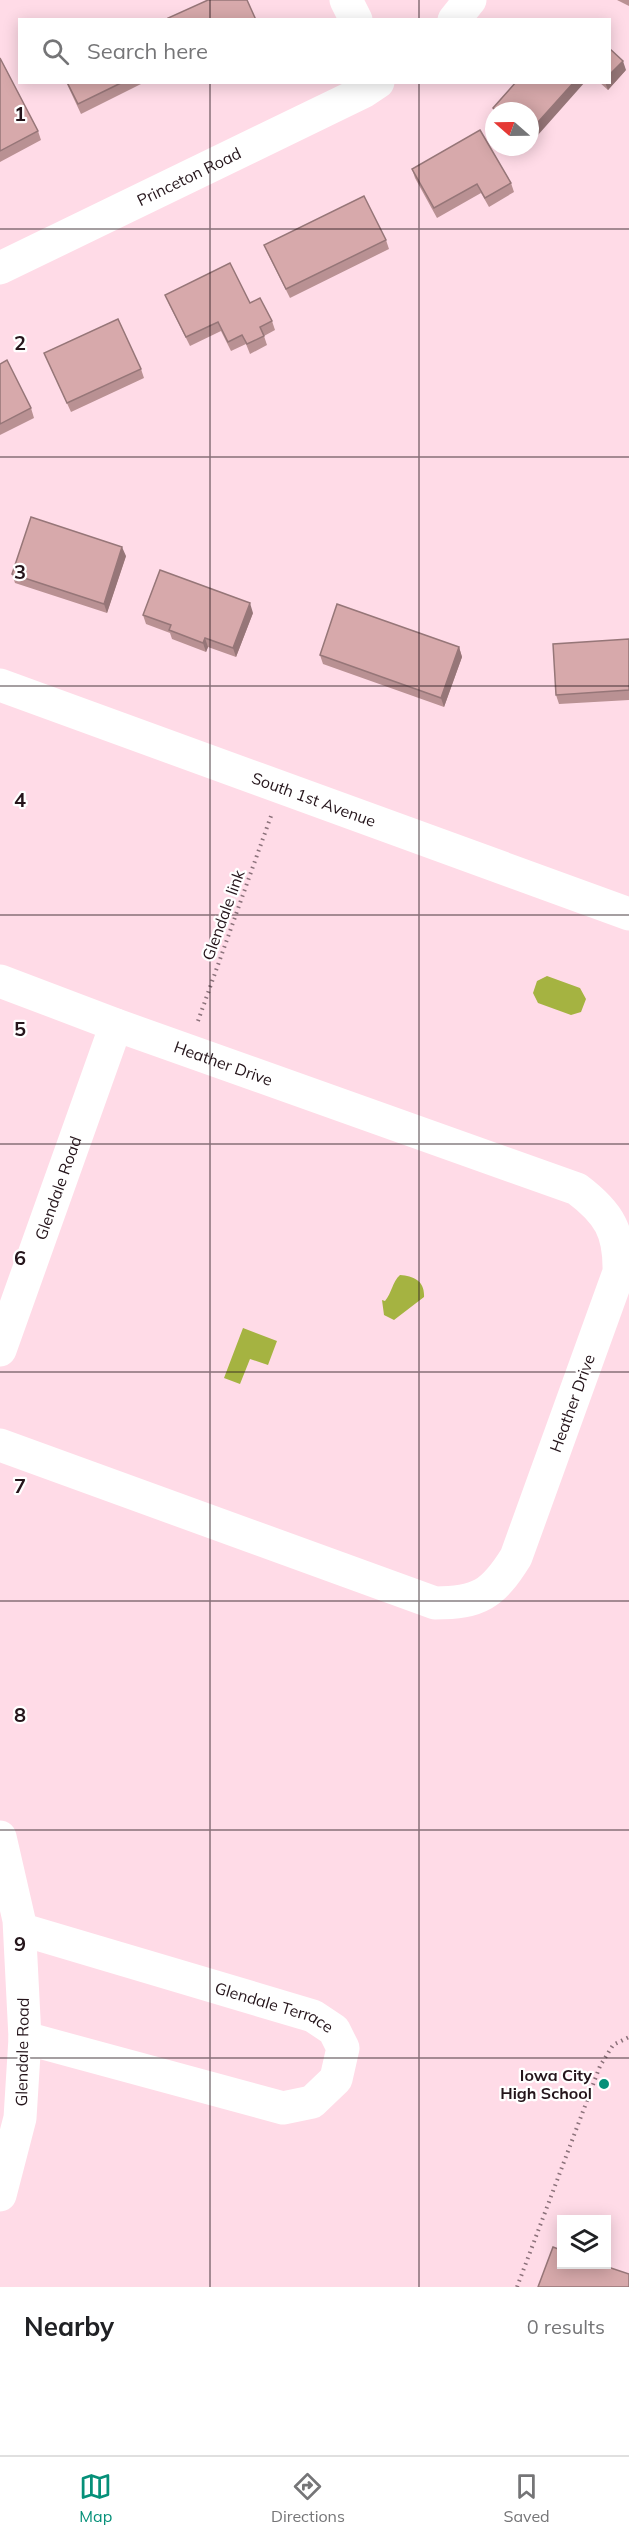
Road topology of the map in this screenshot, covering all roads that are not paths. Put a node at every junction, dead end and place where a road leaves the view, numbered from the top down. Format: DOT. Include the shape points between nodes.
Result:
graph roads {
  1 [pos="346,0"];
  2 [pos="470,0"];
  3 [pos="355,18"];
  4 [pos="456,18"];
  5 [pos="375,84"];
  6 [pos="0,268"];
  7 [pos="0,685"];
  8 [pos="629,914"];
  9 [pos="0,981"];
  10 [pos="116,1025"];
  11 [pos="0,1350"];
  12 [pos="0,1445"];
  13 [pos="0,1837"];
  14 [pos="20,1929"];
  15 [pos="25,2038"];
  16 [pos="0,2195"];
  1 -- 3 [label="street"];
  2 -- 4 [label="street"];
  5 -- 6 [label="street, Princeton Road"];
  7 -- 8 [label="street, South 1st Avenue"];
  9 -- 10 [label="street, Heather Drive"];
  10 -- 11 [label="street, Glendale Road"];
  10 -- 12 [label="street, Heather Drive" via="577,1190 598,1206 613,1228 620,1251 619,1272 516,1557 501,1581 480,1596 458,1603 435,1603"];
  13 -- 14 [label="street, Glendale Road"];
  14 -- 15 [label="street, Glendale Road"];
  14 -- 15 [label="street, Glendale Terrace" via="313,2016 334,2030 343,2048 336,2079 312,2102 283,2108"];
  15 -- 16 [label="street, Glendale Road" via="20,2118"];
}
